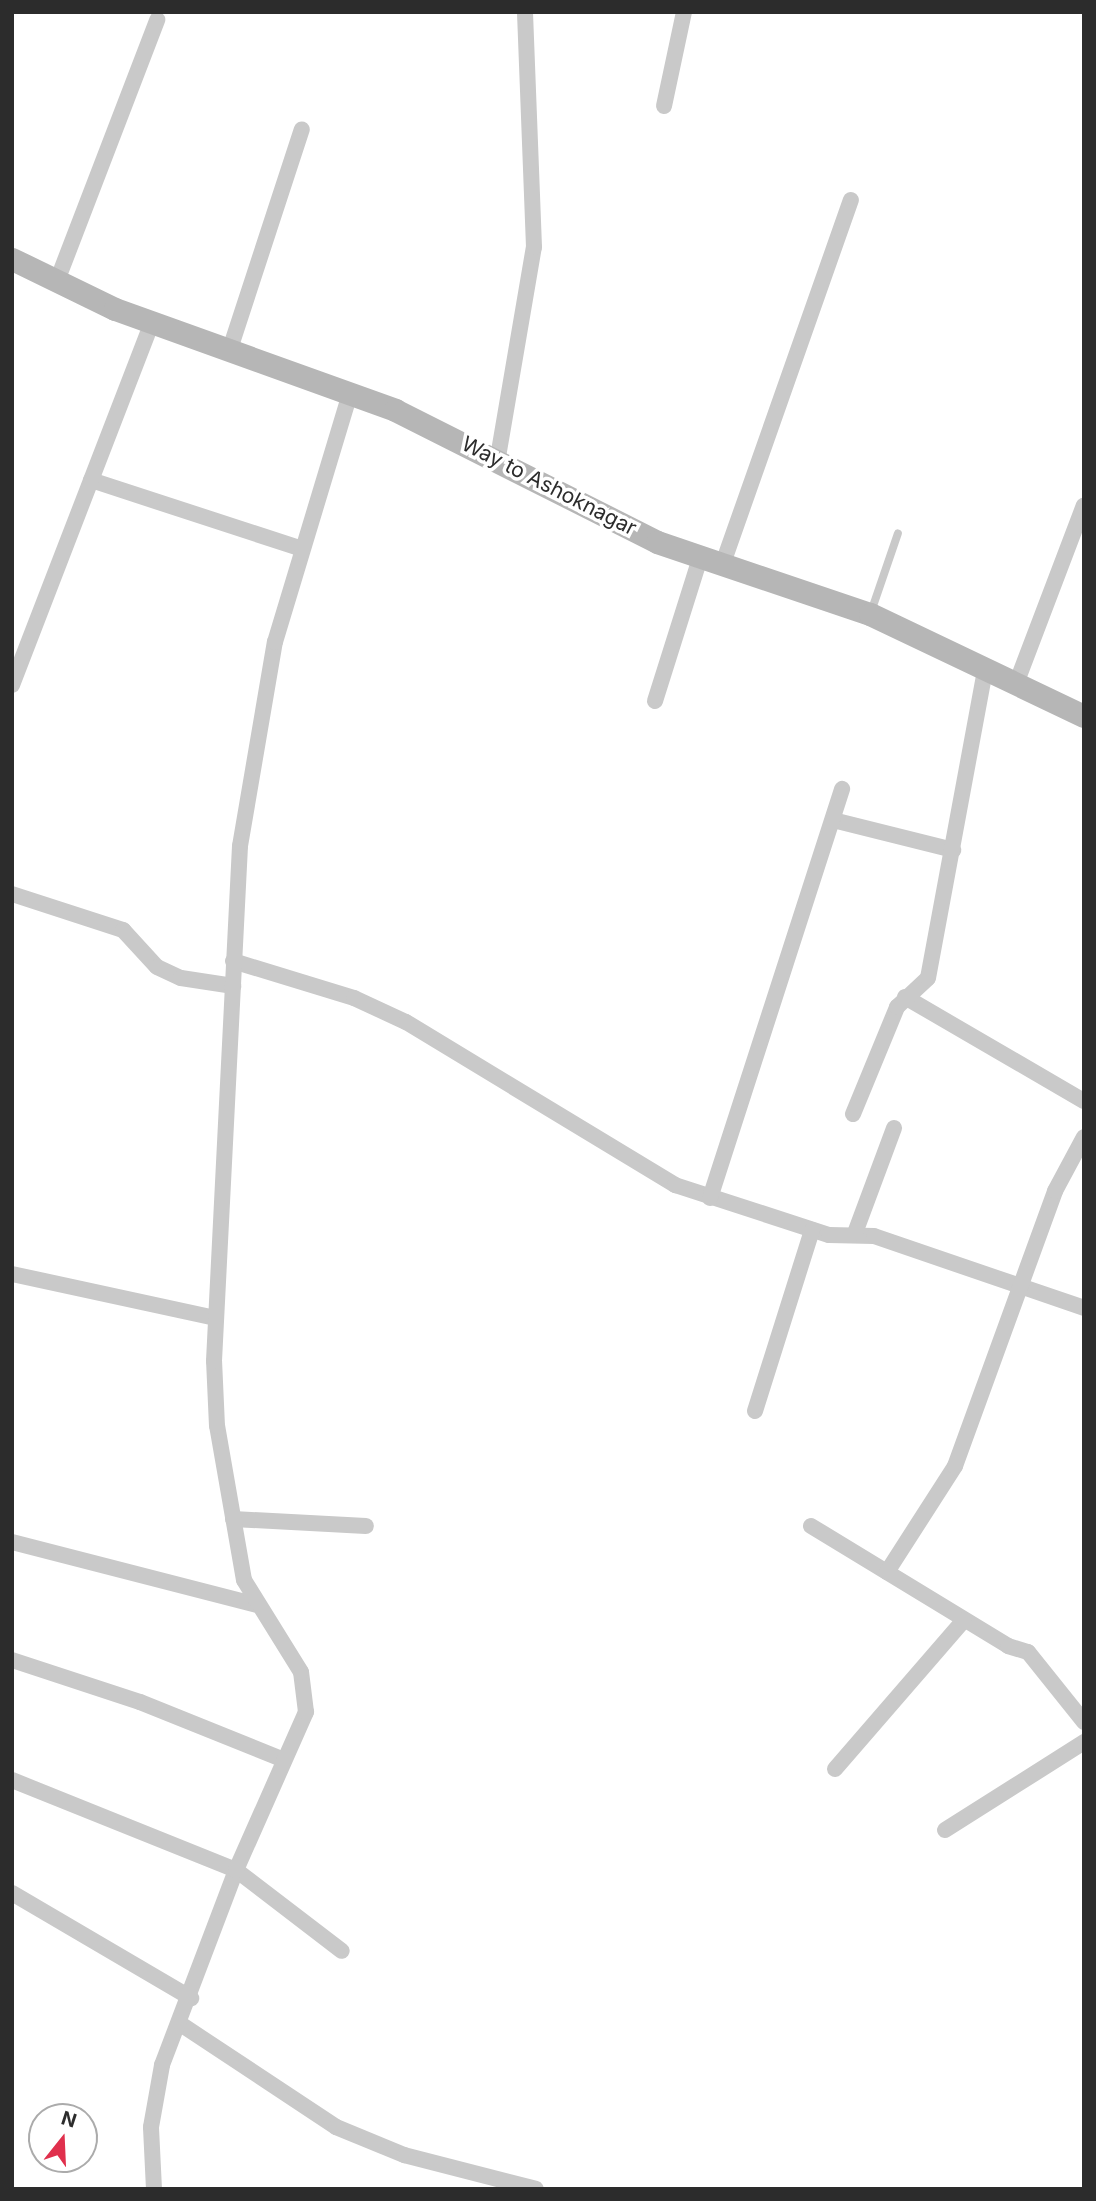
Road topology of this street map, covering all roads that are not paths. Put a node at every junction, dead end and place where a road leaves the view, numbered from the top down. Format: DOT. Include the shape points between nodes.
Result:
graph roads {
  1 [pos="525,12"];
  2 [pos="684,12"];
  3 [pos="157,19"];
  4 [pos="664,106"];
  5 [pos="302,129"];
  6 [pos="851,200"];
  7 [pos="12,259"];
  8 [pos="57,281"];
  9 [pos="152,322"];
  10 [pos="230,349"];
  11 [pos="351,391"];
  12 [pos="498,457"];
  13 [pos="91,480"];
  14 [pos="1084,505"];
  15 [pos="898,533"];
  16 [pos="302,549"];
  17 [pos="700,558"];
  18 [pos="722,566"];
  19 [pos="870,614"];
  20 [pos="985,668"];
  21 [pos="1016,684"];
  22 [pos="12,685"];
  23 [pos="655,701"];
  24 [pos="1084,716"];
  25 [pos="842,789"];
  26 [pos="833,820"];
  27 [pos="953,850"];
  28 [pos="12,894"];
  29 [pos="233,961"];
  30 [pos="233,986"];
  31 [pos="905,997"];
  32 [pos="1084,1101"];
  33 [pos="853,1114"];
  34 [pos="894,1128"];
  35 [pos="1084,1137"];
  36 [pos="710,1198"];
  37 [pos="812,1230"];
  38 [pos="855,1233"];
  39 [pos="12,1274"];
  40 [pos="1023,1287"];
  41 [pos="1084,1308"];
  42 [pos="215,1318"];
  43 [pos="755,1411"];
  44 [pos="233,1519"];
  45 [pos="366,1526"];
  46 [pos="811,1526"];
  47 [pos="12,1542"];
  48 [pos="887,1572"];
  49 [pos="257,1605"];
  50 [pos="964,1620"];
  51 [pos="12,1660"];
  52 [pos="1084,1722"];
  53 [pos="1084,1742"];
  54 [pos="284,1760"];
  55 [pos="835,1769"];
  56 [pos="12,1780"];
  57 [pos="945,1829"];
  58 [pos="236,1870"];
  59 [pos="12,1893"];
  60 [pos="342,1951"];
  61 [pos="191,1998"];
  62 [pos="179,2022"];
  63 [pos="472,2183"];
  64 [pos="154,2189"];
  65 [pos="536,2189"];
  1 -- 12 [label="street" via="534,247"];
  2 -- 4 [label="street"];
  3 -- 8 [label="street"];
  5 -- 10 [label="street"];
  6 -- 18 [label="street"];
  7 -- 8 [label="street, Way to Ashoknagar"];
  8 -- 9 [label="street, Way to Ashoknagar"];
  9 -- 10 [label="street, Way to Ashoknagar"];
  9 -- 13 [label="street"];
  10 -- 11 [label="street, Way to Ashoknagar"];
  11 -- 12 [label="street, Way to Ashoknagar"];
  11 -- 16 [label="street"];
  12 -- 17 [label="street, Way to Ashoknagar" via="609,520"];
  13 -- 16 [label="street"];
  13 -- 22 [label="street"];
  14 -- 21 [label="street"];
  15 -- 19 [label="lane"];
  16 -- 29 [label="street" via="275,642 240,846"];
  17 -- 18 [label="street, Way to Ashoknagar"];
  17 -- 23 [label="street"];
  18 -- 19 [label="street, Way to Ashoknagar"];
  19 -- 20 [label="street, Way to Ashoknagar"];
  20 -- 21 [label="street, Way to Ashoknagar"];
  20 -- 27 [label="street"];
  21 -- 24 [label="street, Way to Ashoknagar"];
  25 -- 26 [label="street"];
  26 -- 27 [label="street"];
  26 -- 36 [label="street"];
  27 -- 31 [label="street" via="928,978"];
  28 -- 30 [label="street" via="123,930 157,967 181,978"];
  29 -- 30 [label="street"];
  29 -- 36 [label="street" via="354,998 406,1022 675,1185"];
  30 -- 42 [label="street"];
  31 -- 32 [label="street"];
  31 -- 33 [label="street"];
  34 -- 38 [label="street"];
  35 -- 40 [label="street" via="1055,1191"];
  36 -- 37 [label="street"];
  37 -- 38 [label="street"];
  37 -- 43 [label="street"];
  38 -- 40 [label="street"];
  39 -- 42 [label="street"];
  40 -- 41 [label="street"];
  40 -- 48 [label="street" via="955,1466"];
  42 -- 44 [label="street" via="213,1396"];
  44 -- 45 [label="street"];
  44 -- 49 [label="street" via="244,1580"];
  46 -- 48 [label="street"];
  47 -- 49 [label="street"];
  48 -- 50 [label="street"];
  49 -- 54 [label="street" via="301,1672 306,1695 303,1728"];
  50 -- 52 [label="street" via="1035,1658"];
  50 -- 55 [label="street"];
  51 -- 54 [label="street" via="140,1702"];
  53 -- 57 [label="street"];
  54 -- 58 [label="street"];
  56 -- 58 [label="street"];
  58 -- 60 [label="street"];
  58 -- 61 [label="street"];
  59 -- 61 [label="street"];
  61 -- 62 [label="street"];
  62 -- 63 [label="street" via="336,2127"];
  62 -- 64 [label="street" via="153,2100"];
  63 -- 65 [label="street"];
}
